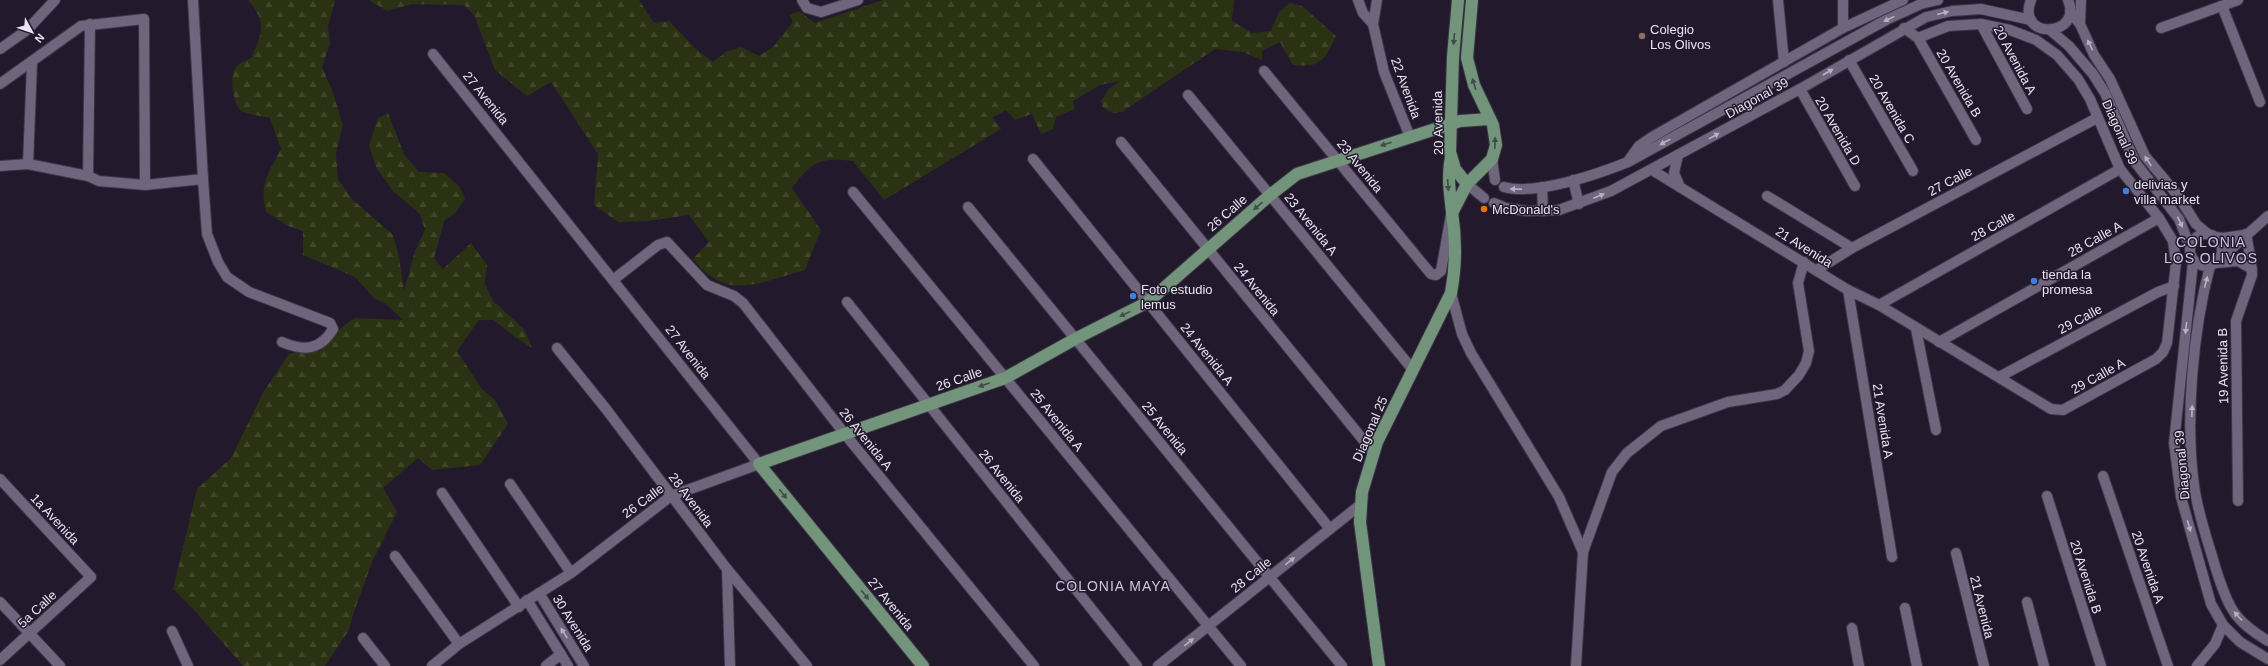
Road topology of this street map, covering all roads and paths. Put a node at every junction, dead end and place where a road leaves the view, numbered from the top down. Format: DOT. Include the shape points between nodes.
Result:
graph roads {
  1 [pos="55,0"];
  2 [pos="193,0"];
  3 [pos="802,0"];
  4 [pos="858,0"];
  5 [pos="1358,0"];
  6 [pos="1377,0"];
  7 [pos="1458,0"];
  8 [pos="1472,0"];
  9 [pos="1778,0"];
  10 [pos="1843,0"];
  11 [pos="1902,0"];
  12 [pos="1938,0"];
  13 [pos="2031,0"];
  14 [pos="2080,0"];
  15 [pos="2238,0"];
  16 [pos="2070,4"];
  17 [pos="2222,6"];
  18 [pos="2031,20"];
  19 [pos="90,24"];
  20 [pos="1373,24"];
  21 [pos="1981,24"];
  22 [pos="2080,24"];
  23 [pos="1843,28"];
  24 [pos="1904,28"];
  25 [pos="2160,28"];
  26 [pos="2050,30"];
  27 [pos="1918,38"];
  28 [pos="0,50"];
  29 [pos="433,54"];
  30 [pos="1849,60"];
  31 [pos="1784,62"];
  32 [pos="32,63"];
  33 [pos="1264,71"];
  34 [pos="0,84"];
  35 [pos="1800,89"];
  36 [pos="1188,95"];
  37 [pos="2260,102"];
  38 [pos="2027,109"];
  39 [pos="2097,118"];
  40 [pos="1490,119"];
  41 [pos="1450,124"];
  42 [pos="1410,136"];
  43 [pos="1976,140"];
  44 [pos="1121,142"];
  45 [pos="1678,156"];
  46 [pos="1451,157"];
  47 [pos="1033,159"];
  48 [pos="1492,159"];
  49 [pos="1339,160"];
  50 [pos="1628,162"];
  51 [pos="28,164"];
  52 [pos="0,166"];
  53 [pos="2120,169"];
  54 [pos="1652,170"];
  55 [pos="1913,171"];
  56 [pos="88,176"];
  57 [pos="203,179"];
  58 [pos="1495,180"];
  59 [pos="1573,180"];
  60 [pos="1467,184"];
  61 [pos="145,185"];
  62 [pos="1855,186"];
  63 [pos="1542,187"];
  64 [pos="1680,187"];
  65 [pos="1504,188"];
  66 [pos="853,192"];
  67 [pos="1270,195"];
  68 [pos="1767,196"];
  69 [pos="1484,198"];
  70 [pos="1494,203"];
  71 [pos="1579,204"];
  72 [pos="968,207"];
  73 [pos="1543,211"];
  74 [pos="1452,213"];
  75 [pos="2268,216"];
  76 [pos="2159,218"];
  77 [pos="2246,234"];
  78 [pos="2211,235"];
  79 [pos="2190,247"];
  80 [pos="1852,248"];
  81 [pos="1208,249"];
  82 [pos="1804,262"];
  83 [pos="2194,262"];
  84 [pos="2215,263"];
  85 [pos="2252,269"];
  86 [pos="1817,270"];
  87 [pos="613,280"];
  88 [pos="2174,286"];
  89 [pos="1848,290"];
  90 [pos="1451,293"];
  91 [pos="847,302"];
  92 [pos="1148,302"];
  93 [pos="1879,305"];
  94 [pos="1916,329"];
  95 [pos="1075,339"];
  96 [pos="282,342"];
  97 [pos="1939,342"];
  98 [pos="557,348"];
  99 [pos="2156,358"];
  100 [pos="1413,370"];
  101 [pos="1999,377"];
  102 [pos="1005,378"];
  103 [pos="928,404"];
  104 [pos="2051,409"];
  105 [pos="1936,430"];
  106 [pos="844,433"];
  107 [pos="1373,452"];
  108 [pos="759,464"];
  109 [pos="2103,476"];
  110 [pos="0,479"];
  111 [pos="510,484"];
  112 [pos="442,493"];
  113 [pos="672,496"];
  114 [pos="2047,496"];
  115 [pos="2238,501"];
  116 [pos="1360,505"];
  117 [pos="1330,529"];
  118 [pos="1583,552"];
  119 [pos="1956,553"];
  120 [pos="395,556"];
  121 [pos="1892,557"];
  122 [pos="727,569"];
  123 [pos="571,573"];
  124 [pos="91,577"];
  125 [pos="1270,577"];
  126 [pos="539,593"];
  127 [pos="527,600"];
  128 [pos="0,602"];
  129 [pos="2027,602"];
  130 [pos="519,607"];
  131 [pos="1905,608"];
  132 [pos="2223,625"];
  133 [pos="1209,626"];
  134 [pos="1852,628"];
  135 [pos="172,631"];
  136 [pos="30,634"];
  137 [pos="363,638"];
  138 [pos="2268,641"];
  139 [pos="459,644"];
  140 [pos="561,654"];
  141 [pos="2268,659"];
  142 [pos="0,660"];
  143 [pos="60,666"];
  144 [pos="188,666"];
  145 [pos="385,666"];
  146 [pos="432,666"];
  147 [pos="546,666"];
  148 [pos="568,666"];
  149 [pos="584,666"];
  150 [pos="730,666"];
  151 [pos="808,666"];
  152 [pos="923,666"];
  153 [pos="1034,666"];
  154 [pos="1137,666"];
  155 [pos="1158,666"];
  156 [pos="1241,666"];
  157 [pos="1342,666"];
  158 [pos="1379,666"];
  159 [pos="1576,666"];
  160 [pos="1859,666"];
  161 [pos="1917,666"];
  162 [pos="1984,666"];
  163 [pos="2044,666"];
  164 [pos="2101,666"];
  165 [pos="2168,666"];
  166 [pos="2197,666"];
  1 -- 28 [label="street" via="27,30"];
  2 -- 57 [label="street"];
  3 -- 4 [label="street" via="807,8 821,12"];
  5 -- 20 [label="street" via="1363,13"];
  6 -- 20 [label="street, 22 Avenida"];
  7 -- 41 [label="main road, 20 Avenida, one-way"];
  40 -- 8 [label="main road, one-way" via="1474,85 1467,58"];
  9 -- 31 [label="street"];
  10 -- 23 [label="street"];
  11 -- 23 [label="street"];
  12 -- 50 [label="street, Diagonal 39, one-way" via="1921,4 1886,20"];
  13 -- 18 [label="street" via="2028,13"];
  14 -- 22 [label="street"];
  15 -- 17 [label="street"];
  16 -- 22 [label="street, Diagonal 39"];
  16 -- 26 [label="street" via="2063,25"];
  17 -- 25 [label="street"];
  17 -- 37 [label="street"];
  24 -- 18 [label="street, Diagonal 39, one-way" via="1926,17 1952,11 1981,9"];
  18 -- 26 [label="street, Diagonal 39" via="2042,29"];
  19 -- 32 [label="street" via="80,26"];
  19 -- 56 [label="street"];
  19 -- 61 [label="street" via="144,19"];
  20 -- 42 [label="street, 22 Avenida" via="1384,72"];
  21 -- 27 [label="street, Diagonal 39" via="1948,26"];
  21 -- 38 [label="street, 20 Avenida A"];
  21 -- 39 [label="street, Diagonal 39" via="2010,30 2036,40 2057,55 2078,78"];
  78 -- 22 [label="street, Diagonal 39, one-way" via="2196,224 2180,197 2145,156 2110,79 2094,55"];
  23 -- 31 [label="street"];
  24 -- 27 [label="street"];
  24 -- 30 [label="street, Diagonal 39"];
  26 -- 79 [label="street, Diagonal 39, one-way" via="2070,46 2093,74 2105,93 2135,162 2179,219"];
  27 -- 43 [label="street, 20 Avenida B"];
  29 -- 87 [label="street, 27 Avenida"];
  35 -- 30 [label="street, Diagonal 39, one-way"];
  30 -- 55 [label="street, 20 Avenida C"];
  31 -- 50 [label="street" via="1646,141 1639,146"];
  32 -- 34 [label="street"];
  32 -- 51 [label="street"];
  33 -- 49 [label="street, 23 Avenida"];
  45 -- 35 [label="street, Diagonal 39, one-way"];
  35 -- 62 [label="street, 20 Avenida D"];
  36 -- 67 [label="street, 23 Avenida A"];
  39 -- 53 [label="street, Diagonal 39"];
  39 -- 80 [label="street, 27 Calle"];
  40 -- 41 [label="main road, 26 Calle" via="1470,119"];
  48 -- 40 [label="main road, one-way" via="1496,139"];
  41 -- 42 [label="main road, 26 Calle"];
  41 -- 46 [label="main road, 20 Avenida"];
  42 -- 49 [label="main road, 26 Calle, one-way"];
  44 -- 81 [label="street, 24 Avenida"];
  45 -- 54 [label="street, Diagonal 39"];
  45 -- 64 [label="street" via="1674,173"];
  46 -- 60 [label="main road, 20 Avenida" via="1455,168"];
  46 -- 74 [label="main road, Diagonal 25, one-way" via="1448,176"];
  47 -- 92 [label="street, 24 Avenida A"];
  48 -- 58 [label="street"];
  48 -- 60 [label="main road"];
  49 -- 67 [label="main road, 26 Calle" via="1298,174"];
  49 -- 74 [label="street, 23 Avenida" via="1429,273 1436,275 1441,271 1448,223"];
  50 -- 59 [label="street, Diagonal 39" via="1601,173"];
  51 -- 52 [label="street"];
  51 -- 56 [label="street"];
  53 -- 76 [label="street, Diagonal 39"];
  53 -- 93 [label="street, 28 Calle"];
  54 -- 64 [label="street, 21 Avenida"];
  71 -- 54 [label="street, Diagonal 39, one-way"];
  56 -- 61 [label="street" via="99,180"];
  57 -- 61 [label="street"];
  57 -- 96 [label="street" via="207,234 227,277 248,292 330,323 333,329 318,345 298,349"];
  59 -- 63 [label="street, Diagonal 39"];
  59 -- 71 [label="street"];
  60 -- 69 [label="street"];
  60 -- 74 [label="main road, Diagonal 25"];
  63 -- 65 [label="street, Diagonal 39, one-way" via="1516,190"];
  63 -- 73 [label="street"];
  64 -- 82 [label="street, 21 Avenida"];
  66 -- 102 [label="street, 25 Avenida A"];
  67 -- 81 [label="main road, 26 Calle, one-way"];
  67 -- 100 [label="street, 23 Avenida A"];
  68 -- 80 [label="street"];
  70 -- 73 [label="street, Diagonal 39" via="1516,210"];
  71 -- 73 [label="street, Diagonal 39" via="1559,210"];
  72 -- 95 [label="street, 25 Avenida"];
  74 -- 90 [label="main road, Diagonal 25" via="1454,273"];
  75 -- 77 [label="street"];
  76 -- 88 [label="street, Diagonal 39" via="2173,241 2176,263"];
  76 -- 97 [label="street, 28 Calle A"];
  77 -- 78 [label="street" via="2224,238"];
  77 -- 84 [label="street"];
  77 -- 85 [label="street, 19 Avenida B"];
  78 -- 79 [label="street" via="2196,237"];
  78 -- 84 [label="street" via="2222,249"];
  79 -- 83 [label="street" via="2189,252"];
  80 -- 86 [label="street, 27 Calle"];
  81 -- 92 [label="main road, 26 Calle"];
  81 -- 107 [label="street, 24 Avenida"];
  82 -- 86 [label="street, 21 Avenida"];
  82 -- 118 [label="street" via="1798,283 1809,351 1799,375 1782,392 1728,402 1661,426 1638,442 1612,472"];
  83 -- 84 [label="street" via="2201,266"];
  83 -- 132 [label="street, Diagonal 39, one-way" via="2174,443 2176,469 2181,497 2211,604"];
  84 -- 85 [label="street" via="2238,261"];
  138 -- 84 [label="street, Diagonal 39, one-way" via="2250,630 2232,610 2202,525 2194,486 2190,444 2193,369 2204,288"];
  85 -- 115 [label="street, 19 Avenida B" via="2251,282 2236,321"];
  86 -- 89 [label="street, 21 Avenida"];
  87 -- 106 [label="street, 26 Avenida A" via="658,245 667,242 707,286 734,296 743,303"];
  87 -- 108 [label="street, 27 Avenida"];
  88 -- 99 [label="street, Diagonal 39" via="2167,343 2163,352"];
  88 -- 101 [label="street, 29 Calle" via="2158,292"];
  89 -- 93 [label="street, 21 Avenida"];
  89 -- 121 [label="street, 21 Avenida A"];
  90 -- 100 [label="main road, Diagonal 25"];
  90 -- 118 [label="street" via="1470,353 1559,497"];
  91 -- 103 [label="street, 26 Avenida"];
  92 -- 95 [label="main road, 26 Calle, one-way"];
  92 -- 117 [label="street, 24 Avenida A"];
  93 -- 94 [label="street, 21 Avenida"];
  94 -- 97 [label="street, 21 Avenida"];
  94 -- 105 [label="street"];
  95 -- 102 [label="main road, 26 Calle"];
  95 -- 125 [label="street, 25 Avenida"];
  97 -- 101 [label="street, 21 Avenida"];
  98 -- 113 [label="street, 28 Avenida"];
  99 -- 104 [label="street, 29 Calle A" via="2063,410"];
  100 -- 107 [label="main road, Diagonal 25"];
  101 -- 104 [label="street, 21 Avenida"];
  102 -- 103 [label="main road, 26 Calle, one-way"];
  102 -- 133 [label="street, 25 Avenida A"];
  103 -- 106 [label="main road, 26 Calle"];
  103 -- 154 [label="street, 26 Avenida"];
  106 -- 108 [label="main road, 26 Calle"];
  106 -- 153 [label="street, 26 Avenida A"];
  107 -- 116 [label="main road, Diagonal 25"];
  108 -- 113 [label="street, 26 Calle"];
  108 -- 152 [label="main road, 27 Avenida, one-way"];
  109 -- 165 [label="street, 20 Avenida A"];
  110 -- 124 [label="street, 1a Avenida"];
  111 -- 123 [label="street"];
  112 -- 130 [label="street"];
  113 -- 122 [label="street, 28 Avenida"];
  113 -- 123 [label="street, 26 Calle"];
  114 -- 164 [label="street, 20 Avenida B"];
  116 -- 117 [label="street, 28 Calle"];
  116 -- 158 [label="main road, Diagonal 25"];
  125 -- 117 [label="street, 28 Calle, one-way"];
  118 -- 159 [label="street"];
  119 -- 162 [label="street, 21 Avenida"];
  120 -- 139 [label="street"];
  122 -- 150 [label="street"];
  122 -- 151 [label="street, 28 Avenida"];
  123 -- 126 [label="street, 26 Calle"];
  124 -- 136 [label="street, 5a Calle"];
  125 -- 133 [label="street, 28 Calle"];
  125 -- 157 [label="street, 25 Avenida"];
  126 -- 127 [label="street, 26 Calle"];
  149 -- 126 [label="street, 30 Avenida, one-way"];
  127 -- 130 [label="street, 26 Calle"];
  127 -- 140 [label="street, 30 Avenida"];
  128 -- 136 [label="street"];
  129 -- 163 [label="street"];
  130 -- 139 [label="street, 26 Calle"];
  131 -- 161 [label="street"];
  132 -- 141 [label="street, Diagonal 39" via="2240,642"];
  132 -- 166 [label="street" via="2215,644"];
  155 -- 133 [label="street, 28 Calle, one-way"];
  133 -- 156 [label="street, 25 Avenida A"];
  134 -- 160 [label="street"];
  135 -- 144 [label="street"];
  136 -- 142 [label="street, 5a Calle"];
  136 -- 143 [label="street"];
  137 -- 145 [label="street"];
  139 -- 146 [label="street, 26 Calle"];
  140 -- 147 [label="street"];
  140 -- 148 [label="street, 30 Avenida"];
}
